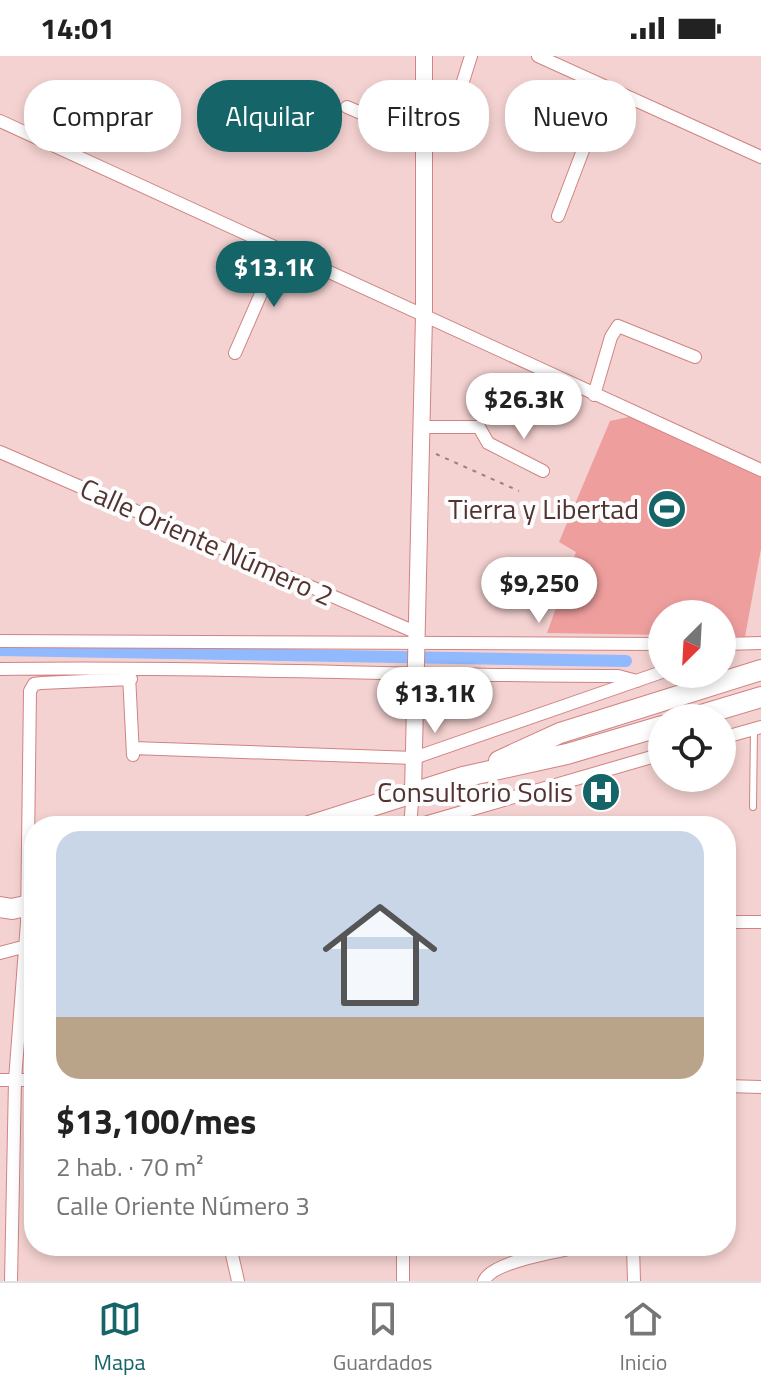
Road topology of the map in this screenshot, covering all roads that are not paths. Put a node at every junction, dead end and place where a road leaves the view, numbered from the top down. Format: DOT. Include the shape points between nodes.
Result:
graph roads {
  1 [pos="424,56"];
  2 [pos="471,56"];
  3 [pos="538,56"];
  4 [pos="424,80"];
  5 [pos="463,80"];
  6 [pos="591,80"];
  7 [pos="636,100"];
  8 [pos="347,107"];
  9 [pos="358,112"];
  10 [pos="0,121"];
  11 [pos="423,152"];
  12 [pos="582,152"];
  13 [pos="761,157"];
  14 [pos="558,216"];
  15 [pos="280,250"];
  16 [pos="424,316"];
  17 [pos="235,353"];
  18 [pos="695,357"];
  19 [pos="594,395"];
  20 [pos="420,427"];
  21 [pos="0,452"];
  22 [pos="761,470"];
  23 [pos="543,471"];
  24 [pos="0,641"];
  25 [pos="761,643"];
  26 [pos="736,644"];
  27 [pos="648,645"];
  28 [pos="416,654"];
  29 [pos="0,669"];
  30 [pos="761,670"];
  31 [pos="128,673"];
  32 [pos="648,677"];
  33 [pos="637,681"];
  34 [pos="761,697"];
  35 [pos="736,704"];
  36 [pos="757,728"];
  37 [pos="648,730"];
  38 [pos="736,734"];
  39 [pos="414,758"];
  40 [pos="648,758"];
  41 [pos="463,777"];
  42 [pos="413,792"];
  43 [pos="753,807"];
  44 [pos="342,816"];
  45 [pos="412,816"];
  46 [pos="447,816"];
  47 [pos="15,909"];
  48 [pos="736,922"];
  49 [pos="761,922"];
  50 [pos="24,931"];
  51 [pos="24,947"];
  52 [pos="0,953"];
  53 [pos="24,999"];
  54 [pos="0,1080"];
  55 [pos="15,1080"];
  56 [pos="24,1080"];
  57 [pos="736,1086"];
  58 [pos="761,1087"];
  59 [pos="232,1256"];
  60 [pos="403,1256"];
  61 [pos="520,1256"];
  62 [pos="539,1256"];
  63 [pos="633,1256"];
  64 [pos="521,1260"];
  65 [pos="11,1281"];
  66 [pos="238,1281"];
  67 [pos="403,1281"];
  68 [pos="484,1281"];
  69 [pos="634,1281"];
  1 -- 4 [label="street"];
  2 -- 5 [label="street"];
  3 -- 6 [label="street"];
  7 -- 13 [label="street"];
  8 -- 9 [label="street"];
  10 -- 15 [label="street"];
  11 -- 16 [label="street"];
  12 -- 14 [label="street"];
  15 -- 16 [label="street"];
  15 -- 17 [label="street"];
  16 -- 19 [label="street"];
  16 -- 20 [label="street"];
  18 -- 19 [label="street" via="618,326"];
  19 -- 22 [label="street"];
  20 -- 23 [label="street" via="479,427 488,443"];
  20 -- 28 [label="street"];
  21 -- 28 [label="street, Calle Oriente Número 2"];
  24 -- 28 [label="street"];
  25 -- 26 [label="street"];
  27 -- 28 [label="street"];
  28 -- 31 [label="street"];
  28 -- 33 [label="street"];
  28 -- 39 [label="street"];
  29 -- 31 [label="street"];
  30 -- 41 [label="main road" via="560,733"];
  31 -- 39 [label="street" via="133,751"];
  31 -- 47 [label="street" via="34,684 30,691"];
  32 -- 33 [label="street"];
  33 -- 39 [label="street"];
  34 -- 35 [label="main road"];
  36 -- 38 [label="street"];
  36 -- 43 [label="lane"];
  37 -- 41 [label="main road"];
  39 -- 42 [label="street"];
  40 -- 46 [label="street"];
  41 -- 42 [label="main road"];
  42 -- 44 [label="main road"];
  42 -- 45 [label="street"];
  47 -- 50 [label="street"];
  48 -- 49 [label="street"];
  51 -- 52 [label="street"];
  53 -- 55 [label="street"];
  54 -- 55 [label="street"];
  55 -- 56 [label="street"];
  55 -- 65 [label="street"];
  57 -- 58 [label="street"];
  59 -- 66 [label="street"];
  60 -- 67 [label="street"];
  61 -- 64 [label="street"];
  62 -- 64 [label="street"];
  63 -- 69 [label="street"];
  64 -- 68 [label="street" via="489,1273"];
}
